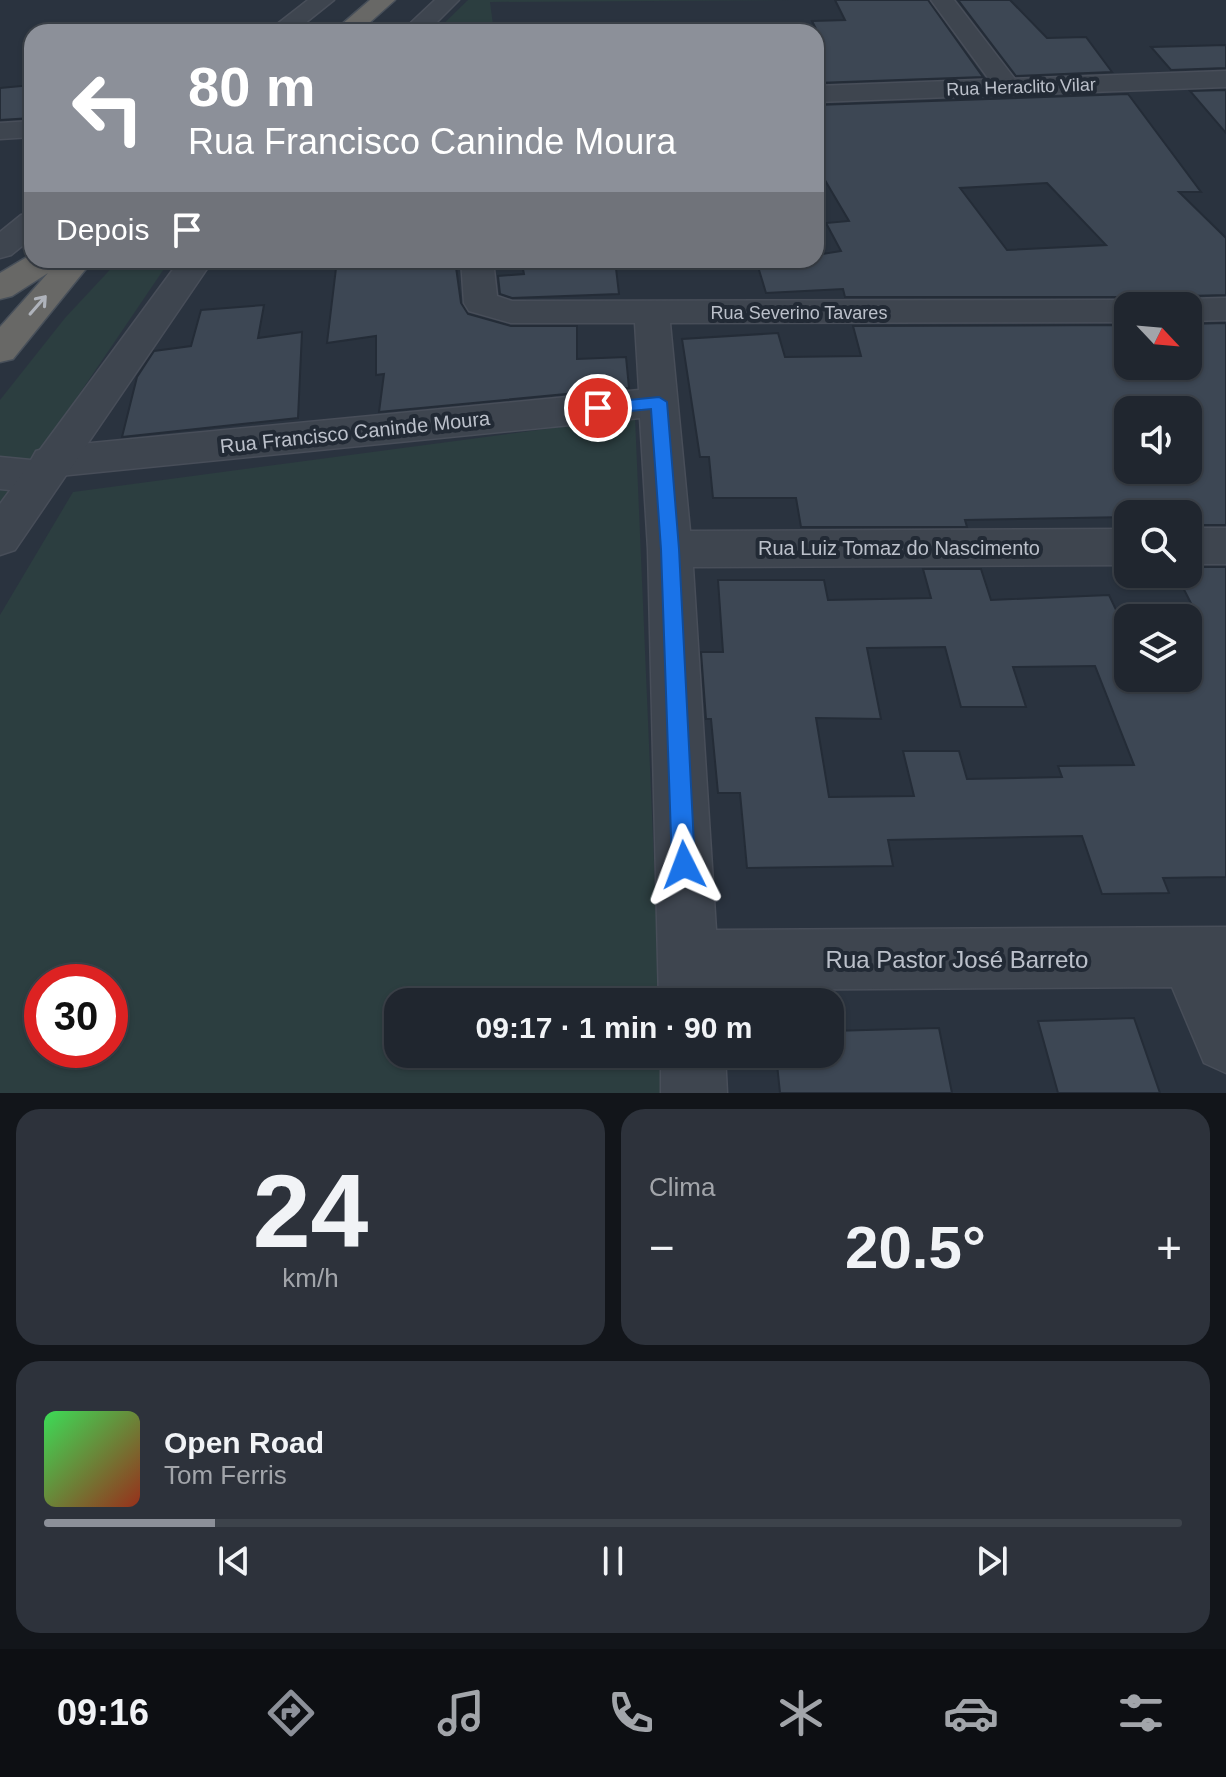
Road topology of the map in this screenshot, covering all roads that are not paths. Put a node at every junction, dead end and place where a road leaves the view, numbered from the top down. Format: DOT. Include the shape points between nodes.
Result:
graph roads {
  1 [pos="323,0"];
  2 [pos="384,0"];
  3 [pos="448,0"];
  4 [pos="942,0"];
  5 [pos="290,24"];
  6 [pos="355,24"];
  7 [pos="422,24"];
  8 [pos="1226,79"];
  9 [pos="1008,87"];
  10 [pos="824,94"];
  11 [pos="24,130"];
  12 [pos="0,131"];
  13 [pos="24,202"];
  14 [pos="0,217"];
  15 [pos="24,228"];
  16 [pos="0,248"];
  17 [pos="32,268"];
  18 [pos="70,268"];
  19 [pos="191,268"];
  20 [pos="478,277"];
  21 [pos="0,288"];
  22 [pos="1226,309"];
  23 [pos="1202,310"];
  24 [pos="1114,311"];
  25 [pos="652,313"];
  26 [pos="0,350"];
  27 [pos="659,402"];
  28 [pos="30,471"];
  29 [pos="0,537"];
  30 [pos="1202,546"];
  31 [pos="1226,546"];
  32 [pos="1114,547"];
  33 [pos="670,549"];
  34 [pos="1208,957"];
  35 [pos="689,981"];
  36 [pos="1226,1041"];
  37 [pos="693,1068"];
  38 [pos="694,1093"];
  1 -- 5 [label="street"];
  2 -- 6 [label="highway"];
  3 -- 7 [label="street"];
  4 -- 9 [label="street"];
  8 -- 9 [label="street, Rua Heraclito Vilar"];
  9 -- 10 [label="street, Rua Heraclito Vilar"];
  11 -- 12 [label="street"];
  13 -- 14 [label="street"];
  15 -- 16 [label="street"];
  17 -- 21 [label="highway"];
  26 -- 18 [label="highway, one-way"];
  19 -- 28 [label="street"];
  20 -- 25 [label="street, Rua Severino Tavares" via="488,307 511,312"];
  22 -- 23 [label="street"];
  24 -- 25 [label="street, Rua Severino Tavares"];
  25 -- 27 [label="street"];
  27 -- 28 [label="street, Rua Francisco Caninde Moura"];
  27 -- 33 [label="street"];
  28 -- 29 [label="street"];
  30 -- 31 [label="street"];
  32 -- 33 [label="street, Rua Luiz Tomaz do Nascimento"];
  33 -- 35 [label="street"];
  34 -- 35 [label="street, Rua Pastor José Barreto"];
  34 -- 36 [label="street"];
  37 -- 38 [label="street"];
}
